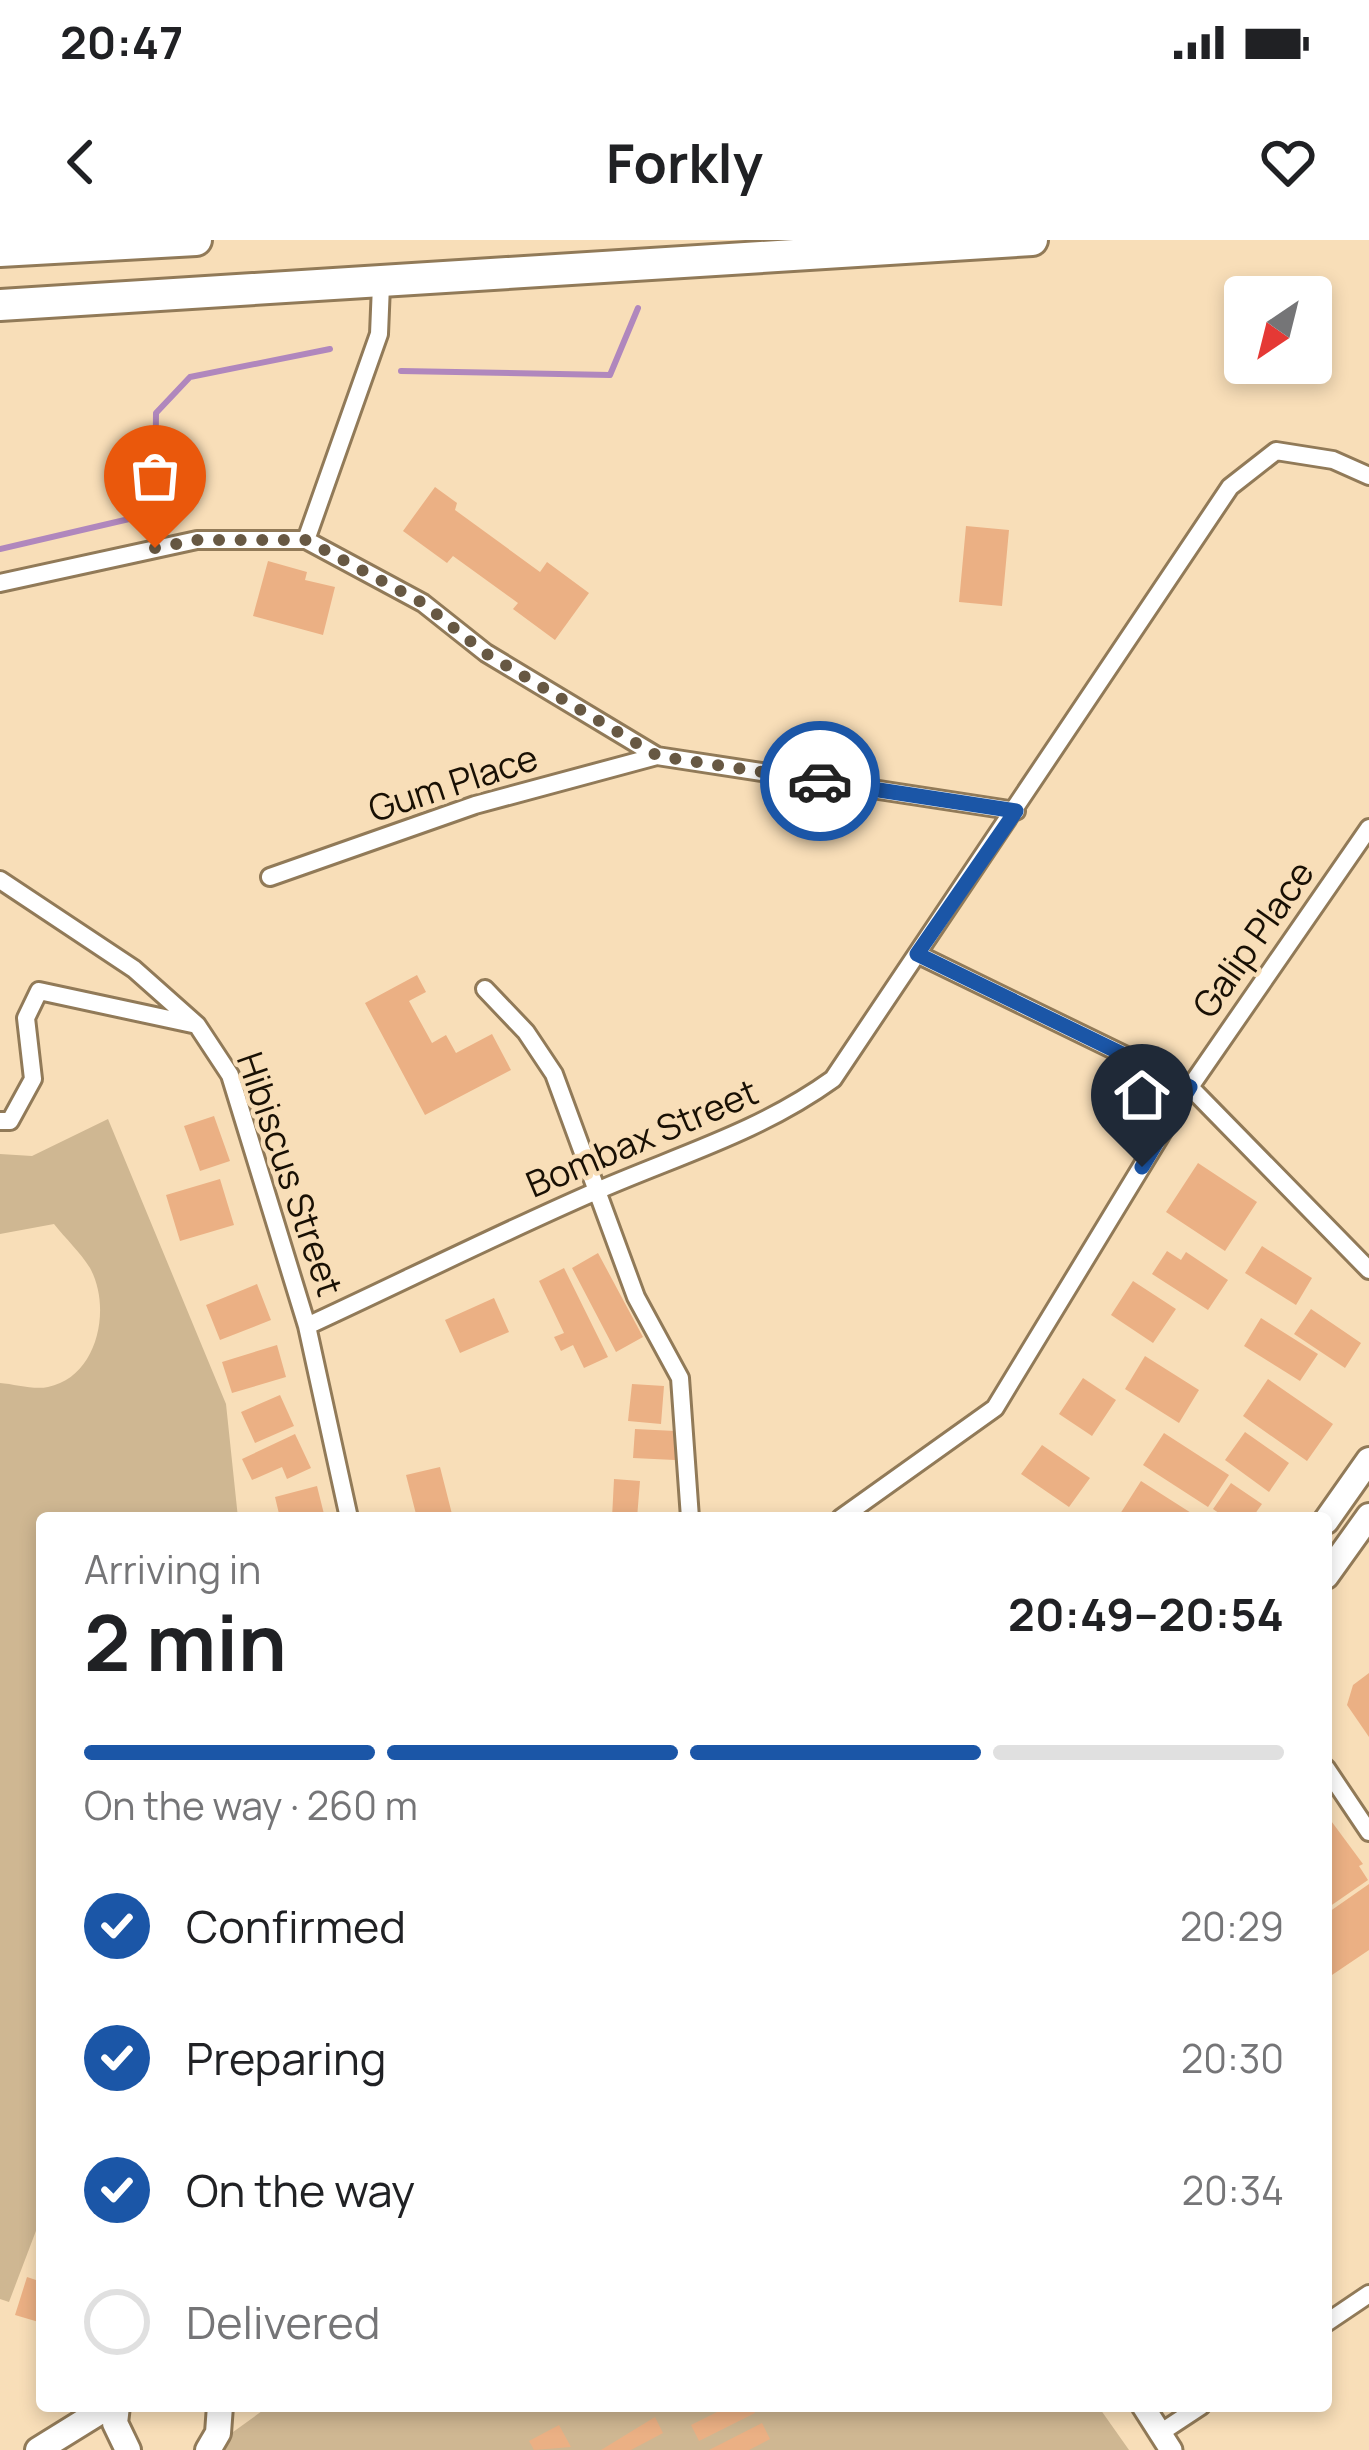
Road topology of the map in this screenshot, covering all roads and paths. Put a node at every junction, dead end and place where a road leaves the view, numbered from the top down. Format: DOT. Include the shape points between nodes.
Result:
graph roads {
  1 [pos="196,240"];
  2 [pos="1032,240"];
  3 [pos="0,250"];
  4 [pos="381,285"];
  5 [pos="0,304"];
  6 [pos="1369,476"];
  7 [pos="306,540"];
  8 [pos="0,583"];
  9 [pos="658,756"];
  10 [pos="1016,811"];
  11 [pos="1369,828"];
  12 [pos="270,877"];
  13 [pos="0,880"];
  14 [pos="917,954"];
  15 [pos="485,989"];
  16 [pos="197,1025"];
  17 [pos="1190,1087"];
  18 [pos="0,1121"];
  19 [pos="594,1192"];
  20 [pos="1369,1270"];
  21 [pos="307,1326"];
  22 [pos="1369,1460"];
  23 [pos="348,1512"];
  24 [pos="690,1512"];
  25 [pos="850,1512"];
  26 [pos="1332,1512"];
  27 [pos="1369,1516"];
  28 [pos="1332,1568"];
  29 [pos="1332,1777"];
  30 [pos="1369,1832"];
  31 [pos="1369,2294"];
  32 [pos="1332,2319"];
  33 [pos="103,2412"];
  34 [pos="114,2412"];
  35 [pos="220,2412"];
  36 [pos="1147,2412"];
  37 [pos="1195,2412"];
  38 [pos="1166,2441"];
  39 [pos="38,2450"];
  40 [pos="128,2450"];
  41 [pos="208,2450"];
  1 -- 3 [label="highway"];
  2 -- 4 [label="highway"];
  4 -- 5 [label="highway"];
  4 -- 7 [label="street" via="379,334"];
  6 -- 10 [label="street, Bombax Street" via="1333,460 1276,451 1230,488"];
  7 -- 8 [label="street" via="197,540"];
  7 -- 9 [label="street" via="423,603 485,653"];
  9 -- 10 [label="street"];
  9 -- 12 [label="street, Gum Place" via="475,805"];
  10 -- 14 [label="street, Bombax Street"];
  11 -- 17 [label="street, Galip Place"];
  13 -- 16 [label="street, Hibiscus Street" via="134,969"];
  14 -- 17 [label="street"];
  14 -- 19 [label="street, Bombax Street" via="819,1090 738,1137"];
  15 -- 19 [label="street" via="554,1073"];
  16 -- 18 [label="street" via="39,991 26,1018 33,1079 10,1121"];
  16 -- 21 [label="street, Hibiscus Street" via="230,1075"];
  17 -- 20 [label="street"];
  17 -- 25 [label="street, Galip Place" via="995,1408"];
  19 -- 21 [label="street, Bombax Street"];
  19 -- 24 [label="street" via="680,1378"];
  21 -- 23 [label="street, Hibiscus Street"];
  22 -- 26 [label="main road"];
  27 -- 28 [label="main road"];
  29 -- 30 [label="street"];
  31 -- 32 [label="street"];
  33 -- 39 [label="main road"];
  34 -- 40 [label="main road"];
  35 -- 41 [label="main road"];
  36 -- 38 [label="street"];
  37 -- 38 [label="street"];
}
